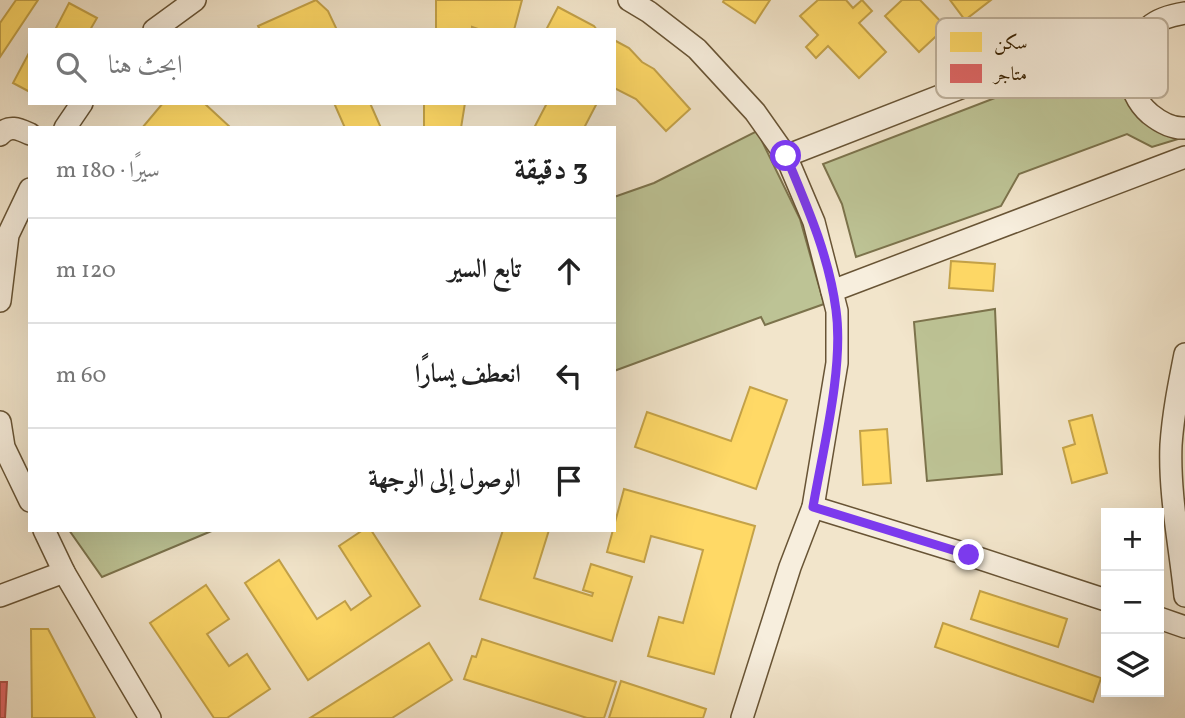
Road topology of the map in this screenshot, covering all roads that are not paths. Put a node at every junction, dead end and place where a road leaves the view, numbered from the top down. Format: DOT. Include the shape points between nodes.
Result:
graph roads {
  1 [pos="195,0"];
  2 [pos="629,0"];
  3 [pos="157,28"];
  4 [pos="936,98"];
  5 [pos="1136,98"];
  6 [pos="81,105"];
  7 [pos="66,126"];
  8 [pos="1185,128"];
  9 [pos="28,133"];
  10 [pos="0,135"];
  11 [pos="786,156"];
  12 [pos="1185,157"];
  13 [pos="28,192"];
  14 [pos="4,234"];
  15 [pos="832,290"];
  16 [pos="0,301"];
  17 [pos="1185,354"];
  18 [pos="0,422"];
  19 [pos="2,447"];
  20 [pos="28,497"];
  21 [pos="813,507"];
  22 [pos="45,532"];
  23 [pos="64,572"];
  24 [pos="0,596"];
  25 [pos="1185,596"];
  26 [pos="1101,598"];
  27 [pos="1164,620"];
  28 [pos="1185,627"];
  29 [pos="150,718"];
  30 [pos="742,718"];
  1 -- 3 [label="street"];
  2 -- 11 [label="street" via="697,49 755,112"];
  4 -- 11 [label="street"];
  5 -- 8 [label="street" via="1159,122"];
  6 -- 7 [label="street"];
  9 -- 10 [label="street" via="10,128"];
  11 -- 15 [label="street" via="814,222"];
  12 -- 15 [label="street"];
  13 -- 14 [label="street"];
  14 -- 16 [label="street"];
  15 -- 21 [label="street" via="837,311 837,363"];
  17 -- 25 [label="street" via="1171,445"];
  18 -- 19 [label="street"];
  19 -- 20 [label="street"];
  21 -- 26 [label="street"];
  21 -- 30 [label="street"];
  22 -- 23 [label="street"];
  23 -- 24 [label="street"];
  23 -- 29 [label="street"];
  27 -- 28 [label="street"];
}
